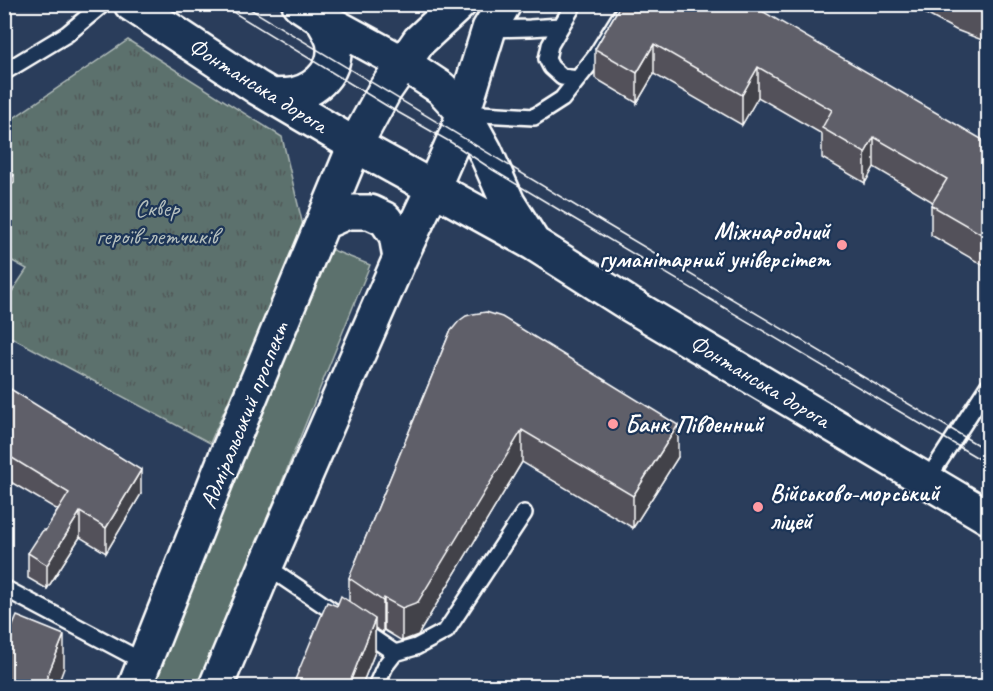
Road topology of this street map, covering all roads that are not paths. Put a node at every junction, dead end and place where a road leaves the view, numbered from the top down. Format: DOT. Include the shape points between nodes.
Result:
graph roads {
  1 [pos="103,4"];
  2 [pos="131,4"];
  3 [pos="459,4"];
  4 [pos="574,4"];
  5 [pos="628,4"];
  6 [pos="311,12"];
  7 [pos="497,16"];
  8 [pos="560,26"];
  9 [pos="404,63"];
  10 [pos="4,72"];
  11 [pos="578,79"];
  12 [pos="273,96"];
  13 [pos="464,112"];
  14 [pos="355,145"];
  15 [pos="433,188"];
  16 [pos="324,222"];
  17 [pos="533,243"];
  18 [pos="400,258"];
  19 [pos="988,386"];
  20 [pos="927,480"];
  21 [pos="524,513"];
  22 [pos="988,517"];
  23 [pos="266,566"];
  24 [pos="4,588"];
  25 [pos="395,652"];
  26 [pos="139,674"];
  27 [pos="216,687"];
  28 [pos="376,687"];
  1 -- 10 [label="lane" via="67,34"];
  2 -- 12 [label="main road, Фонтанська дорога"];
  3 -- 9 [label="main road, Адміральський проспект" via="419,41"];
  4 -- 8 [label="lane"];
  5 -- 11 [label="lane"];
  6 -- 9 [label="main road"];
  6 -- 12 [label="main road" via="333,41 329,71 308,89"];
  7 -- 8 [label="lane" via="530,28"];
  7 -- 13 [label="main road"];
  8 -- 11 [label="lane" via="548,59 562,77"];
  9 -- 13 [label="main road, Фонтанська дорога" via="441,88"];
  9 -- 14 [label="main road, Адміральський проспект"];
  11 -- 13 [label="lane" via="562,99 534,117"];
  12 -- 14 [label="main road, Фонтанська дорога"];
  13 -- 15 [label="main road"];
  13 -- 17 [label="main road, Фонтанська дорога" via="508,203"];
  14 -- 15 [label="main road, Фонтанська дорога"];
  14 -- 16 [label="main road, Адміральський проспект"];
  15 -- 17 [label="main road, Фонтанська дорога"];
  15 -- 18 [label="main road"];
  16 -- 18 [label="main road" via="347,212 370,212 385,219 396,235"];
  16 -- 26 [label="main road, Адміральський проспект"];
  17 -- 20 [label="main road, Фонтанська дорога"];
  18 -- 23 [label="main road"];
  19 -- 20 [label="lane"];
  20 -- 22 [label="main road, Фонтанська дорога"];
  21 -- 25 [label="lane" via="446,631 416,647"];
  23 -- 25 [label="lane"];
  23 -- 27 [label="main road"];
  24 -- 26 [label="lane"];
  25 -- 28 [label="lane"];
}
